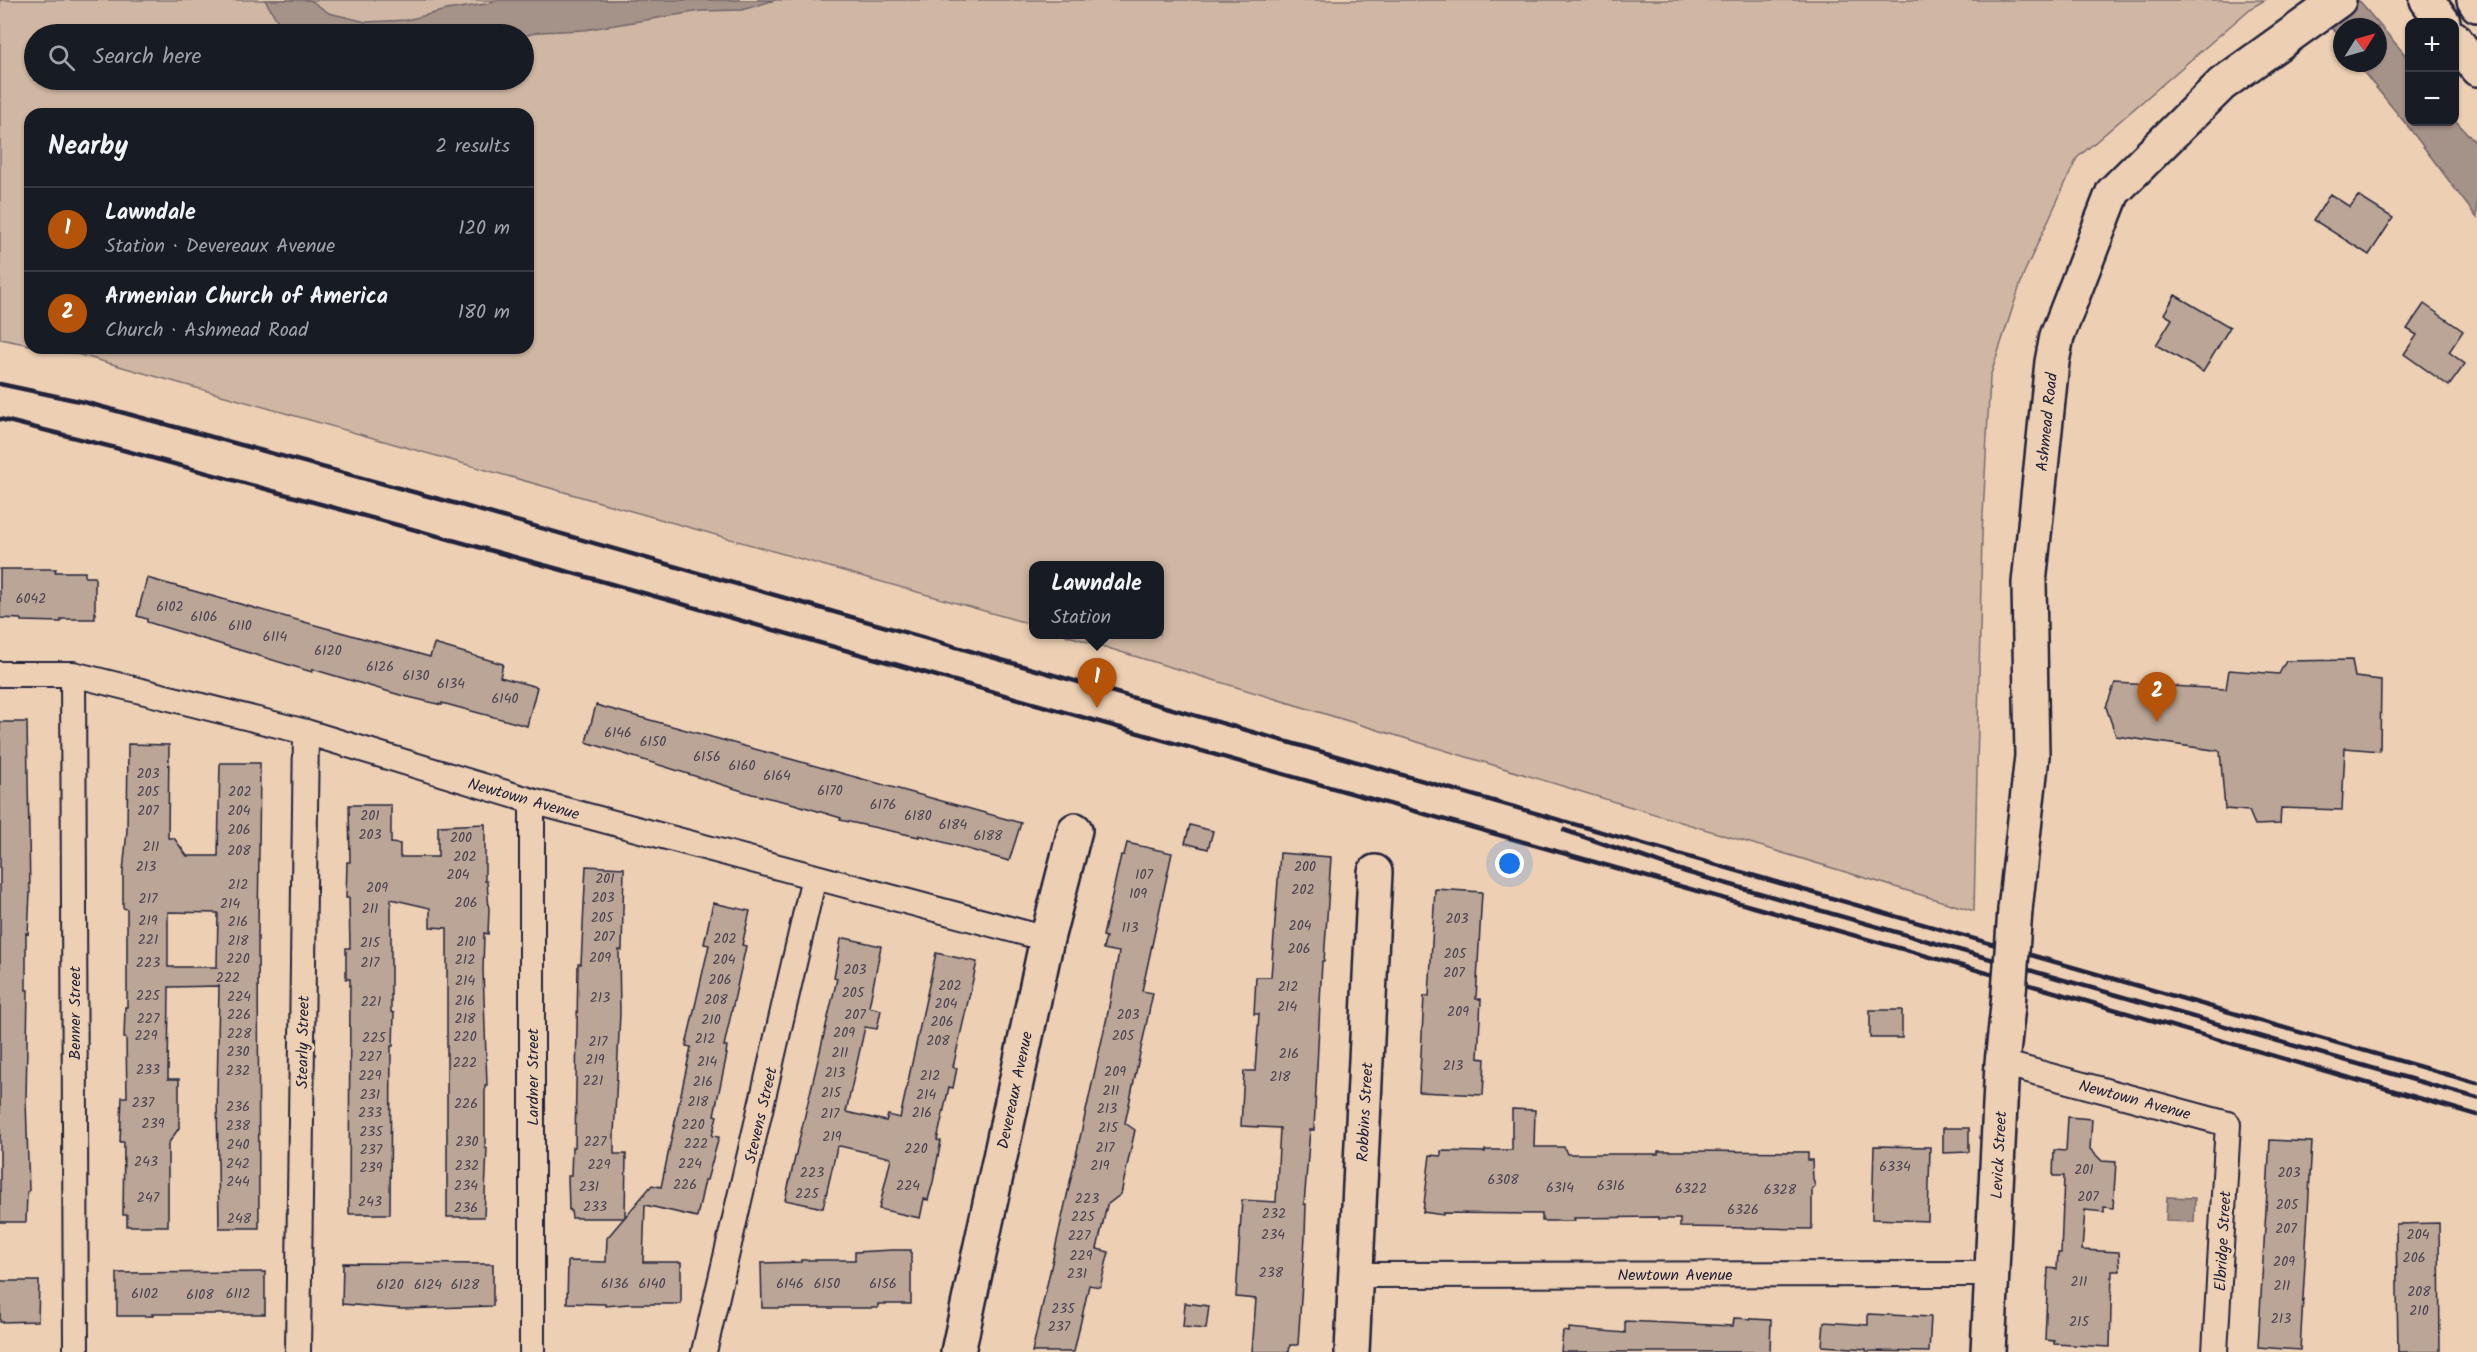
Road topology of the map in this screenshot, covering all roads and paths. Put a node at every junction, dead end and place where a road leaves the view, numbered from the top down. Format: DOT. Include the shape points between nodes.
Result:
graph roads {
  1 [pos="2339,0"];
  2 [pos="2427,0"];
  3 [pos="2474,0"];
  4 [pos="2477,5"];
  5 [pos="2440,18"];
  6 [pos="2459,45"];
  7 [pos="2477,69"];
  8 [pos="0,674"];
  9 [pos="73,674"];
  10 [pos="306,732"];
  11 [pos="532,801"];
  12 [pos="1075,830"];
  13 [pos="1375,872"];
  14 [pos="814,877"];
  15 [pos="1047,939"];
  16 [pos="2010,959"];
  17 [pos="2002,1063"];
  18 [pos="2228,1130"];
  19 [pos="1993,1274"];
  20 [pos="1356,1275"];
  21 [pos="76,1352"];
  22 [pos="298,1352"];
  23 [pos="532,1352"];
  24 [pos="704,1352"];
  25 [pos="958,1352"];
  26 [pos="1352,1352"];
  27 [pos="1988,1352"];
  28 [pos="2215,1352"];
  1 -- 16 [label="street, Ashmead Road, bridge" via="2222,84 2113,192 2057,336 2029,583 2032,756"];
  2 -- 5 [label="street"];
  3 -- 4 [label="street"];
  6 -- 7 [label="street"];
  8 -- 9 [label="street, Newtown Avenue"];
  9 -- 10 [label="street, Newtown Avenue"];
  9 -- 21 [label="street, Benner Street"];
  10 -- 11 [label="street, Newtown Avenue"];
  10 -- 22 [label="street, Stearly Street"];
  11 -- 14 [label="street, Newtown Avenue"];
  11 -- 23 [label="street, Lardner Street"];
  12 -- 15 [label="street, Devereaux Avenue"];
  13 -- 20 [label="street, Robbins Street"];
  14 -- 15 [label="street, Newtown Avenue"];
  14 -- 24 [label="street, Stevens Street"];
  15 -- 25 [label="street, Devereaux Avenue"];
  16 -- 17 [label="street, Levick Street, bridge"];
  17 -- 18 [label="street, Newtown Avenue" via="2228,1124"];
  17 -- 19 [label="street, Levick Street"];
  18 -- 28 [label="street, Elbridge Street"];
  19 -- 20 [label="street, Newtown Avenue"];
  19 -- 27 [label="street, Levick Street"];
  20 -- 26 [label="street, Robbins Street"];
}
